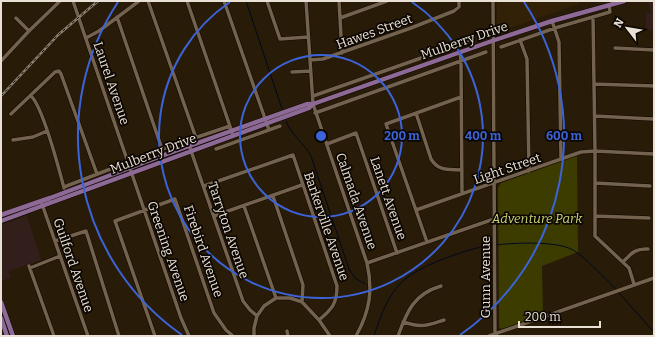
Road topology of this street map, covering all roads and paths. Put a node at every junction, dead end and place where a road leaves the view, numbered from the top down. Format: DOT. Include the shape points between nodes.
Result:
graph roads {
  1 [pos="60,1"];
  2 [pos="73,1"];
  3 [pos="140,1"];
  4 [pos="148,1"];
  5 [pos="187,1"];
  6 [pos="224,1"];
  7 [pos="267,1"];
  8 [pos="306,1"];
  9 [pos="339,1"];
  10 [pos="387,1"];
  11 [pos="459,1"];
  12 [pos="492,1"];
  13 [pos="624,1"];
  14 [pos="609,5"];
  15 [pos="117,17"];
  16 [pos="594,17"];
  17 [pos="16,18"];
  18 [pos="340,18"];
  19 [pos="552,21"];
  20 [pos="555,28"];
  21 [pos="29,31"];
  22 [pos="308,37"];
  23 [pos="86,38"];
  24 [pos="469,40"];
  25 [pos="492,40"];
  26 [pos="520,40"];
  27 [pos="501,47"];
  28 [pos="615,48"];
  29 [pos="654,50"];
  30 [pos="486,52"];
  31 [pos="342,53"];
  32 [pos="460,53"];
  33 [pos="2,59"];
  34 [pos="310,60"];
  35 [pos="461,61"];
  36 [pos="311,71"];
  37 [pos="292,72"];
  38 [pos="594,84"];
  39 [pos="654,86"];
  40 [pos="31,96"];
  41 [pos="313,96"];
  42 [pos="461,97"];
  43 [pos="313,104"];
  44 [pos="315,113"];
  45 [pos="416,113"];
  46 [pos="11,114"];
  47 [pos="595,116"];
  48 [pos="653,119"];
  49 [pos="266,121"];
  50 [pos="280,126"];
  51 [pos="232,130"];
  52 [pos="269,130"];
  53 [pos="48,131"];
  54 [pos="196,138"];
  55 [pos="13,140"];
  56 [pos="327,144"];
  57 [pos="189,145"];
  58 [pos="162,149"];
  59 [pos="216,149"];
  60 [pos="190,151"];
  61 [pos="595,151"];
  62 [pos="654,154"];
  63 [pos="561,159"];
  64 [pos="130,167"];
  65 [pos="462,170"];
  66 [pos="528,171"];
  67 [pos="97,174"];
  68 [pos="494,183"];
  69 [pos="595,183"];
  70 [pos="302,185"];
  71 [pos="204,186"];
  72 [pos="650,186"];
  73 [pos="66,192"];
  74 [pos="462,194"];
  75 [pos="273,196"];
  76 [pos="41,204"];
  77 [pos="244,206"];
  78 [pos="416,210"];
  79 [pos="145,211"];
  80 [pos="1,215"];
  81 [pos="214,216"];
  82 [pos="595,216"];
  83 [pos="649,218"];
  84 [pos="494,219"];
  85 [pos="1,221"];
  86 [pos="55,241"];
  87 [pos="427,242"];
  88 [pos="648,249"];
  89 [pos="397,253"];
  90 [pos="60,256"];
  91 [pos="623,262"];
  92 [pos="368,263"];
  93 [pos="654,278"];
  94 [pos="634,284"];
  95 [pos="441,286"];
  96 [pos="276,298"];
  97 [pos="1,302"];
  98 [pos="302,302"];
  99 [pos="258,316"];
  100 [pos="1,318"];
  101 [pos="319,320"];
  102 [pos="444,320"];
  103 [pos="403,322"];
  104 [pos="287,331"];
  105 [pos="495,335"];
  106 [pos="7,336"];
  107 [pos="13,336"];
  108 [pos="54,336"];
  109 [pos="88,336"];
  110 [pos="119,336"];
  111 [pos="155,336"];
  112 [pos="190,336"];
  113 [pos="233,336"];
  114 [pos="254,336"];
  115 [pos="288,336"];
  116 [pos="330,336"];
  117 [pos="356,336"];
  118 [pos="398,336"];
  119 [pos="489,336"];
  1 -- 21 [label="street"];
  2 -- 23 [label="street, Laurel Avenue"];
  3 -- 15 [label="street"];
  4 -- 54 [label="street"];
  5 -- 51 [label="street"];
  6 -- 49 [label="street"];
  7 -- 22 [label="street" via="280,39"];
  8 -- 22 [label="street, Calmada Avenue"];
  9 -- 18 [label="street"];
  10 -- 18 [label="street"];
  11 -- 31 [label="street, Hawes Street" via="459,7 454,11"];
  12 -- 25 [label="street, Gunn Avenue"];
  13 -- 14 [label="main road, Mulberry Drive"];
  14 -- 16 [label="street, Mulberry Drive" via="610,12"];
  14 -- 19 [label="main road, Mulberry Drive"];
  15 -- 23 [label="street"];
  15 -- 58 [label="street"];
  16 -- 20 [label="street, Mulberry Drive"];
  16 -- 38 [label="street"];
  17 -- 21 [label="street"];
  18 -- 31 [label="street"];
  19 -- 20 [label="street"];
  19 -- 25 [label="main road, Mulberry Drive"];
  20 -- 26 [label="street, Mulberry Drive"];
  20 -- 63 [label="street" via="560,42"];
  21 -- 33 [label="street"];
  22 -- 34 [label="street, Calmada Avenue"];
  23 -- 64 [label="street, Laurel Avenue"];
  24 -- 41 [label="street"];
  25 -- 32 [label="main road, Mulberry Drive"];
  25 -- 68 [label="street, Gunn Avenue"];
  26 -- 27 [label="street, Mulberry Drive"];
  26 -- 66 [label="street" via="527,59"];
  28 -- 29 [label="street"];
  30 -- 35 [label="street, Mulberry Drive"];
  31 -- 34 [label="street, Hawes Street" via="323,60"];
  32 -- 35 [label="street"];
  32 -- 43 [label="main road, Mulberry Drive"];
  34 -- 36 [label="street, Calmada Avenue"];
  35 -- 42 [label="street"];
  35 -- 44 [label="street, Mulberry Drive"];
  36 -- 37 [label="street"];
  36 -- 41 [label="street, Calmada Avenue"];
  38 -- 39 [label="street"];
  38 -- 47 [label="street"];
  40 -- 46 [label="street"];
  40 -- 53 [label="street"];
  40 -- 67 [label="street" via="59,71"];
  41 -- 43 [label="street, Calmada Avenue"];
  42 -- 45 [label="street"];
  42 -- 65 [label="street"];
  43 -- 44 [label="street, Calmada Avenue"];
  43 -- 49 [label="main road, Mulberry Drive" via="308,108"];
  44 -- 56 [label="street, Calmada Avenue"];
  45 -- 65 [label="street" via="435,165 441,169"];
  45 -- 78 [label="street" via="386,124"];
  47 -- 48 [label="street"];
  47 -- 61 [label="street"];
  49 -- 51 [label="main road, Mulberry Drive"];
  49 -- 52 [label="street"];
  50 -- 52 [label="street"];
  51 -- 54 [label="street"];
  51 -- 57 [label="main road, Mulberry Drive"];
  51 -- 60 [label="main road, Mulberry Drive"];
  52 -- 59 [label="street"];
  53 -- 55 [label="street" via="33,137"];
  53 -- 73 [label="street"];
  54 -- 58 [label="street"];
  56 -- 89 [label="street, Lanett Avenue" via="356,133"];
  56 -- 92 [label="street, Calmada Avenue"];
  57 -- 60 [label="street, Tarryton Avenue"];
  57 -- 64 [label="main road, Mulberry Drive"];
  58 -- 64 [label="street"];
  60 -- 64 [label="main road, Mulberry Drive"];
  60 -- 71 [label="street, Tarryton Avenue"];
  61 -- 62 [label="street, Light Street"];
  61 -- 63 [label="street, Light Street" via="581,152"];
  61 -- 69 [label="street"];
  63 -- 66 [label="street, Light Street"];
  64 -- 67 [label="street"];
  64 -- 73 [label="main road, Mulberry Drive"];
  64 -- 79 [label="street, Greening Avenue"];
  65 -- 74 [label="street"];
  66 -- 68 [label="street, Light Street"];
  67 -- 73 [label="street"];
  68 -- 74 [label="street, Light Street"];
  68 -- 84 [label="street, Gunn Avenue"];
  69 -- 72 [label="street"];
  69 -- 82 [label="street"];
  70 -- 71 [label="street, Barkerville Avenue" via="293,155"];
  70 -- 75 [label="street"];
  70 -- 101 [label="street, Barkerville Avenue" via="337,286 335,305"];
  71 -- 81 [label="street, Tarryton Avenue"];
  73 -- 76 [label="main road, Mulberry Drive"];
  74 -- 78 [label="street, Light Street"];
  75 -- 77 [label="street"];
  75 -- 98 [label="street" via="303,285"];
  76 -- 80 [label="main road, Mulberry Drive"];
  76 -- 85 [label="main road, Mulberry Drive"];
  76 -- 86 [label="street, Guilford Avenue"];
  77 -- 81 [label="street"];
  77 -- 96 [label="street"];
  78 -- 87 [label="street"];
  79 -- 111 [label="street" via="115,220"];
  79 -- 112 [label="street, Greening Avenue"];
  79 -- 113 [label="street, Firebird Avenue" via="175,198 214,313"];
  81 -- 99 [label="street, Tarryton Avenue" via="243,301"];
  82 -- 83 [label="street"];
  82 -- 91 [label="street" via="595,236"];
  84 -- 87 [label="street"];
  84 -- 105 [label="street, Gunn Avenue"];
  86 -- 90 [label="street, Guilford Avenue"];
  86 -- 110 [label="street" via="86,231"];
  87 -- 89 [label="street"];
  88 -- 91 [label="street" via="633,251"];
  89 -- 92 [label="street"];
  90 -- 108 [label="street" via="29,267"];
  90 -- 109 [label="street, Guilford Avenue"];
  91 -- 94 [label="street" via="629,268"];
  92 -- 117 [label="street, Calmada Avenue" via="371,294 363,324"];
  93 -- 94 [label="street"];
  94 -- 105 [label="street"];
  95 -- 103 [label="street" via="417,299"];
  96 -- 98 [label="street" via="290,298"];
  96 -- 99 [label="street" via="264,306"];
  97 -- 107 [label="main road"];
  98 -- 101 [label="street"];
  99 -- 114 [label="street"];
  100 -- 106 [label="main road"];
  101 -- 116 [label="street"];
  102 -- 103 [label="street" via="426,326"];
  103 -- 118 [label="street"];
  104 -- 115 [label="street"];
  105 -- 119 [label="street"];
}
